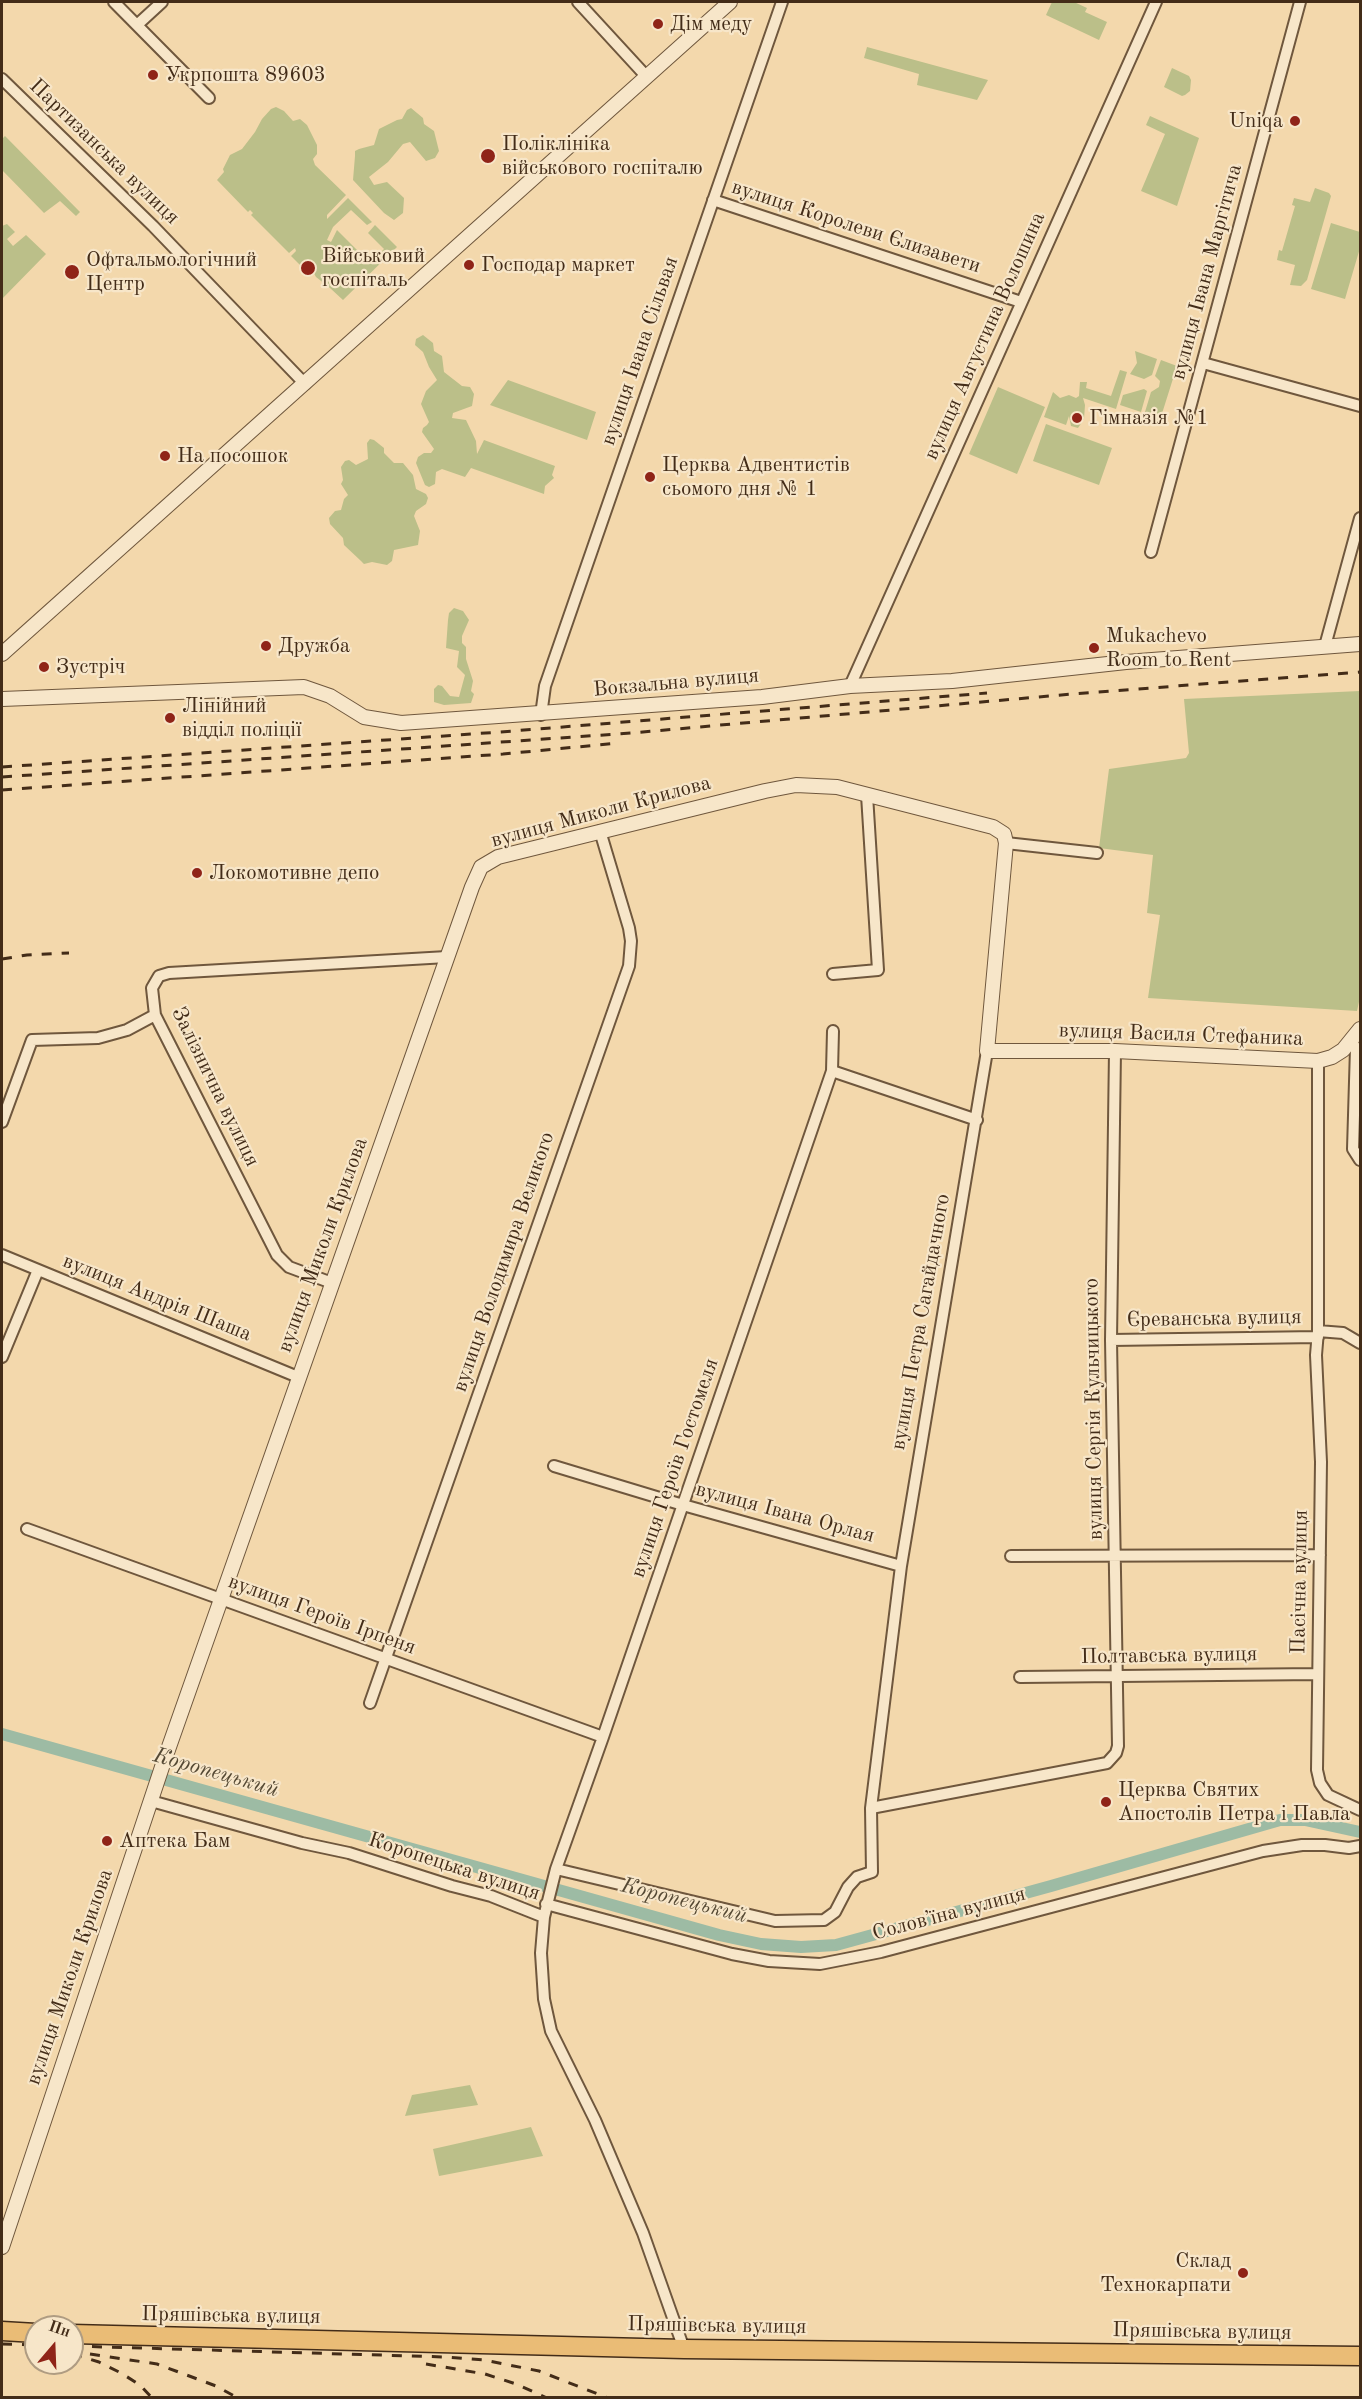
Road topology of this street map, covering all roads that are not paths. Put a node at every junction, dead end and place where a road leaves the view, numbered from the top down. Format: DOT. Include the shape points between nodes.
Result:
graph roads {
  1 [pos="114,2"];
  2 [pos="162,2"];
  3 [pos="578,2"];
  4 [pos="730,2"];
  5 [pos="782,2"];
  6 [pos="1156,2"];
  7 [pos="1300,2"];
  8 [pos="137,25"];
  9 [pos="646,76"];
  10 [pos="2,79"];
  11 [pos="210,98"];
  12 [pos="713,200"];
  13 [pos="1021,302"];
  14 [pos="1203,363"];
  15 [pos="305,384"];
  16 [pos="1360,406"];
  17 [pos="1360,518"];
  18 [pos="1151,552"];
  19 [pos="1360,644"];
  20 [pos="1325,646"];
  21 [pos="2,654"];
  22 [pos="850,687"];
  23 [pos="2,699"];
  24 [pos="541,715"];
  25 [pos="867,795"];
  26 [pos="600,831"];
  27 [pos="1006,843"];
  28 [pos="1097,853"];
  29 [pos="447,957"];
  30 [pos="833,974"];
  31 [pos="155,1015"];
  32 [pos="1360,1029"];
  33 [pos="832,1031"];
  34 [pos="1352,1041"];
  35 [pos="987,1051"];
  36 [pos="1115,1051"];
  37 [pos="1318,1061"];
  38 [pos="832,1071"];
  39 [pos="977,1120"];
  40 [pos="2,1122"];
  41 [pos="1360,1160"];
  42 [pos="2,1255"];
  43 [pos="38,1270"];
  44 [pos="332,1283"];
  45 [pos="1318,1334"];
  46 [pos="1111,1340"];
  47 [pos="1360,1343"];
  48 [pos="2,1357"];
  49 [pos="298,1377"];
  50 [pos="554,1466"];
  51 [pos="683,1505"];
  52 [pos="27,1529"];
  53 [pos="1320,1555"];
  54 [pos="1011,1556"];
  55 [pos="1115,1556"];
  56 [pos="902,1566"];
  57 [pos="220,1599"];
  58 [pos="386,1659"];
  59 [pos="1318,1674"];
  60 [pos="1117,1676"];
  61 [pos="1020,1677"];
  62 [pos="370,1703"];
  63 [pos="603,1737"];
  64 [pos="153,1795"];
  65 [pos="871,1808"];
  66 [pos="1360,1810"];
  67 [pos="1360,1846"];
  68 [pos="556,1869"];
  69 [pos="547,1899"];
  70 [pos="544,1917"];
  71 [pos="2,2247"];
  72 [pos="2,2331"];
  73 [pos="24,2332"];
  74 [pos="84,2334"];
  75 [pos="684,2349"];
  76 [pos="1360,2356"];
  1 -- 8 [label="street"];
  2 -- 8 [label="street"];
  3 -- 9 [label="street"];
  4 -- 9 [label="street"];
  5 -- 12 [label="street, вулиця Івана Сільвая"];
  6 -- 13 [label="street, вулиця Августина Волошина"];
  7 -- 14 [label="street, вулиця Івана Маргітича"];
  8 -- 11 [label="street"];
  9 -- 15 [label="street"];
  10 -- 15 [label="street, Партизанська вулиця" via="153,226"];
  12 -- 13 [label="street, вулиця Королеви Єлизавети"];
  12 -- 24 [label="street, вулиця Івана Сільвая" via="545,686"];
  13 -- 22 [label="street, вулиця Августина Волошина"];
  14 -- 16 [label="street"];
  14 -- 18 [label="street, вулиця Івана Маргітича"];
  15 -- 21 [label="street"];
  17 -- 20 [label="street"];
  19 -- 20 [label="street, Вокзальна вулиця"];
  20 -- 22 [label="street, Вокзальна вулиця"];
  22 -- 24 [label="street, Вокзальна вулиця"];
  23 -- 24 [label="street, Вокзальна вулиця" via="287,686 317,690 364,717 388,723"];
  25 -- 26 [label="street, вулиця Миколи Крилова" via="837,787 796,785"];
  25 -- 27 [label="street, вулиця Миколи Крилова" via="993,827 1004,834"];
  25 -- 30 [label="street" via="878,970"];
  26 -- 29 [label="street, вулиця Миколи Крилова" via="498,857 481,867"];
  26 -- 58 [label="street, вулиця Володимира Великого" via="632,941 629,966"];
  27 -- 28 [label="street"];
  27 -- 35 [label="street, вулиця Петра Сагайдачного"];
  29 -- 31 [label="street, Залізнична вулиця" via="169,973 159,976 152,988"];
  29 -- 44 [label="street, вулиця Миколи Крилова"];
  31 -- 40 [label="street" via="127,1030 99,1038 32,1040"];
  31 -- 44 [label="street, Залізнична вулиця" via="277,1255 289,1267"];
  32 -- 34 [label="street, вулиця Василя Стефаника"];
  33 -- 38 [label="street, вулиця Героїв Гостомеля"];
  34 -- 37 [label="street, вулиця Василя Стефаника" via="1332,1057"];
  34 -- 41 [label="street" via="1356,1048 1353,1149"];
  35 -- 36 [label="street, вулиця Василя Стефаника"];
  35 -- 39 [label="street, вулиця Петра Сагайдачного"];
  36 -- 37 [label="street, вулиця Василя Стефаника"];
  36 -- 46 [label="street, вулиця Сергія Кульчицького"];
  37 -- 45 [label="street, Пасічна вулиця"];
  38 -- 39 [label="street"];
  38 -- 51 [label="street, вулиця Героїв Гостомеля"];
  39 -- 56 [label="street, вулиця Петра Сагайдачного"];
  42 -- 43 [label="street, вулиця Андрія Шаша"];
  43 -- 48 [label="street"];
  43 -- 49 [label="street, вулиця Андрія Шаша"];
  44 -- 49 [label="street, вулиця Миколи Крилова"];
  45 -- 46 [label="street, Єреванська вулиця"];
  45 -- 47 [label="street" via="1343,1333"];
  45 -- 53 [label="street, Пасічна вулиця"];
  46 -- 55 [label="street, вулиця Сергія Кульчицького"];
  49 -- 57 [label="street, вулиця Миколи Крилова"];
  50 -- 51 [label="street, вулиця Івана Орлая"];
  51 -- 56 [label="street, вулиця Івана Орлая"];
  51 -- 63 [label="street, вулиця Героїв Гостомеля"];
  52 -- 57 [label="street, вулиця Героїв Ірпеня"];
  53 -- 55 [label="street"];
  53 -- 59 [label="street, Пасічна вулиця"];
  54 -- 55 [label="street"];
  55 -- 60 [label="street, вулиця Сергія Кульчицького"];
  56 -- 65 [label="street, вулиця Петра Сагайдачного"];
  57 -- 58 [label="street, вулиця Героїв Ірпеня"];
  57 -- 64 [label="street, вулиця Миколи Крилова"];
  58 -- 62 [label="street, вулиця Володимира Великого"];
  58 -- 63 [label="street, вулиця Героїв Ірпеня"];
  59 -- 60 [label="street, Полтавська вулиця"];
  59 -- 66 [label="street, Пасічна вулиця" via="1320,1783 1328,1795"];
  60 -- 61 [label="street, Полтавська вулиця"];
  60 -- 65 [label="street, вулиця Сергія Кульчицького" via="1118,1746 1107,1763"];
  63 -- 68 [label="street, вулиця Героїв Гостомеля"];
  64 -- 70 [label="street, Коропецька вулиця" via="302,1843 349,1853 514,1903"];
  64 -- 71 [label="street, вулиця Миколи Крилова"];
  65 -- 68 [label="street, вулиця Петра Сагайдачного" via="872,1872 857,1877 836,1912 824,1920 758,1918"];
  67 -- 69 [label="street, Соловʼїна вулиця" via="1302,1845 1263,1851 881,1952 820,1964 732,1954"];
  68 -- 69 [label="street, вулиця Героїв Гостомеля"];
  69 -- 70 [label="street, вулиця Героїв Гостомеля"];
  70 -- 75 [label="street, Коропецька вулиця" via="541,1953 551,2031 596,2120 643,2233"];
  72 -- 73 [label="main road"];
  74 -- 75 [label="main road, Пряшівська вулиця"];
  75 -- 76 [label="main road, Пряшівська вулиця"];
}
